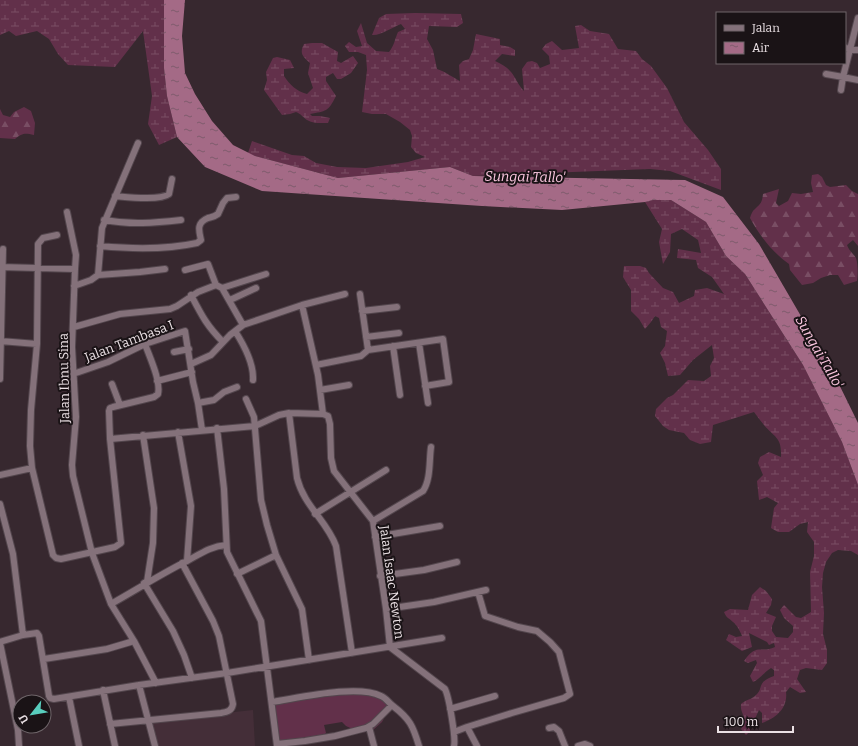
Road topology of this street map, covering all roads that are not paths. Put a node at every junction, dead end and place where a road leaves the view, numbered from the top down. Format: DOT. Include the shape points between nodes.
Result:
graph roads {
  1 [pos="858,17"];
  2 [pos="848,48"];
  3 [pos="858,50"];
  4 [pos="846,60"];
  5 [pos="845,64"];
  6 [pos="826,74"];
  7 [pos="843,77"];
  8 [pos="858,80"];
  9 [pos="841,90"];
  10 [pos="138,143"];
  11 [pos="172,179"];
  12 [pos="116,196"];
  13 [pos="236,197"];
  14 [pos="67,212"];
  15 [pos="104,220"];
  16 [pos="181,220"];
  17 [pos="57,235"];
  18 [pos="100,246"];
  19 [pos="3,249"];
  20 [pos="1,267"];
  21 [pos="39,268"];
  22 [pos="75,269"];
  23 [pos="164,270"];
  24 [pos="185,270"];
  25 [pos="266,274"];
  26 [pos="98,275"];
  27 [pos="216,285"];
  28 [pos="74,286"];
  29 [pos="222,288"];
  30 [pos="256,288"];
  31 [pos="345,294"];
  32 [pos="360,294"];
  33 [pos="191,295"];
  34 [pos="230,300"];
  35 [pos="1,302"];
  36 [pos="302,305"];
  37 [pos="397,306"];
  38 [pos="362,311"];
  39 [pos="244,325"];
  40 [pos="74,327"];
  41 [pos="235,331"];
  42 [pos="398,332"];
  43 [pos="366,337"];
  44 [pos="0,341"];
  45 [pos="223,342"];
  46 [pos="419,343"];
  47 [pos="37,344"];
  48 [pos="146,344"];
  49 [pos="393,346"];
  50 [pos="189,349"];
  51 [pos="368,350"];
  52 [pos="174,352"];
  53 [pos="191,364"];
  54 [pos="316,364"];
  55 [pos="192,372"];
  56 [pos="73,374"];
  57 [pos="0,378"];
  58 [pos="253,380"];
  59 [pos="157,381"];
  60 [pos="112,384"];
  61 [pos="349,385"];
  62 [pos="425,386"];
  63 [pos="237,387"];
  64 [pos="320,390"];
  65 [pos="400,395"];
  66 [pos="246,399"];
  67 [pos="198,403"];
  68 [pos="428,403"];
  69 [pos="120,405"];
  70 [pos="289,413"];
  71 [pos="324,414"];
  72 [pos="255,426"];
  73 [pos="217,428"];
  74 [pos="202,430"];
  75 [pos="178,432"];
  76 [pos="143,435"];
  77 [pos="110,439"];
  78 [pos="431,447"];
  79 [pos="32,468"];
  80 [pos="386,470"];
  81 [pos="0,474"];
  82 [pos="350,492"];
  83 [pos="0,504"];
  84 [pos="315,514"];
  85 [pos="372,521"];
  86 [pos="440,526"];
  87 [pos="375,537"];
  88 [pos="226,546"];
  89 [pos="92,553"];
  90 [pos="276,555"];
  91 [pos="184,562"];
  92 [pos="457,562"];
  93 [pos="237,574"];
  94 [pos="380,576"];
  95 [pos="146,583"];
  96 [pos="486,590"];
  97 [pos="478,592"];
  98 [pos="111,604"];
  99 [pos="386,609"];
  100 [pos="23,635"];
  101 [pos="442,638"];
  102 [pos="134,641"];
  103 [pos="0,642"];
  104 [pos="390,647"];
  105 [pos="352,653"];
  106 [pos="44,659"];
  107 [pos="309,660"];
  108 [pos="267,666"];
  109 [pos="226,673"];
  110 [pos="192,678"];
  111 [pos="156,683"];
  112 [pos="139,685"];
  113 [pos="103,690"];
  114 [pos="495,696"];
  115 [pos="69,697"];
  116 [pos="272,702"];
  117 [pos="392,705"];
  118 [pos="450,709"];
  119 [pos="149,719"];
  120 [pos="110,724"];
  121 [pos="369,727"];
  122 [pos="467,728"];
  123 [pos="549,728"];
  124 [pos="454,732"];
  125 [pos="277,745"];
  126 [pos="19,746"];
  127 [pos="79,746"];
  128 [pos="114,746"];
  129 [pos="155,746"];
  130 [pos="374,746"];
  131 [pos="420,746"];
  132 [pos="454,746"];
  133 [pos="476,746"];
  134 [pos="565,746"];
  135 [pos="578,746"];
  136 [pos="590,746"];
  1 -- 2 [label="street"];
  2 -- 3 [label="street"];
  2 -- 4 [label="street"];
  5 -- 7 [label="street"];
  6 -- 7 [label="street"];
  7 -- 8 [label="street"];
  7 -- 9 [label="street"];
  10 -- 12 [label="street"];
  11 -- 12 [label="street" via="168,194 164,196"];
  12 -- 15 [label="street"];
  13 -- 18 [label="street" via="227,198 218,214 206,219 199,226 201,240 197,243 172,248"];
  14 -- 22 [label="street, Jalan Ibnu Sina" via="76,254"];
  15 -- 16 [label="street" via="126,224"];
  15 -- 18 [label="street"];
  17 -- 21 [label="street" via="43,238 39,242"];
  18 -- 26 [label="street"];
  19 -- 20 [label="street"];
  20 -- 21 [label="street"];
  20 -- 35 [label="street"];
  21 -- 22 [label="street"];
  21 -- 47 [label="street"];
  22 -- 28 [label="street, Jalan Ibnu Sina"];
  23 -- 26 [label="street"];
  24 -- 27 [label="street" via="208,264"];
  25 -- 29 [label="street"];
  26 -- 28 [label="street"];
  27 -- 29 [label="street"];
  27 -- 33 [label="street"];
  28 -- 40 [label="street, Jalan Ibnu Sina"];
  29 -- 34 [label="street"];
  30 -- 34 [label="street"];
  31 -- 36 [label="street"];
  32 -- 38 [label="street"];
  33 -- 40 [label="street" via="170,309 120,314"];
  33 -- 45 [label="street" via="210,329"];
  34 -- 39 [label="street"];
  35 -- 44 [label="street"];
  36 -- 39 [label="street"];
  36 -- 54 [label="street, Jalan Isaac Newton"];
  37 -- 38 [label="street"];
  38 -- 43 [label="street"];
  39 -- 41 [label="street"];
  40 -- 56 [label="street, Jalan Ibnu Sina"];
  41 -- 45 [label="street"];
  41 -- 58 [label="street" via="249,358"];
  42 -- 43 [label="street"];
  43 -- 51 [label="street"];
  44 -- 47 [label="street"];
  44 -- 57 [label="street"];
  45 -- 53 [label="street" via="211,355"];
  46 -- 49 [label="street"];
  46 -- 62 [label="street"];
  46 -- 62 [label="street" via="443,339 449,382"];
  47 -- 79 [label="street" via="31,410"];
  48 -- 50 [label="street, Jalan Tambasa I" via="185,332"];
  48 -- 56 [label="street, Jalan Tambasa I" via="108,362"];
  48 -- 59 [label="street"];
  49 -- 51 [label="street"];
  49 -- 65 [label="street"];
  50 -- 52 [label="street"];
  50 -- 53 [label="street, Jalan Tambasa I"];
  51 -- 54 [label="street" via="360,356"];
  53 -- 55 [label="street, Jalan Tambasa I"];
  54 -- 64 [label="street, Jalan Isaac Newton"];
  55 -- 59 [label="street"];
  55 -- 67 [label="street, Jalan Tambasa I"];
  56 -- 89 [label="street, Jalan Ibnu Sina" via="76,417 72,470"];
  59 -- 69 [label="street" via="156,395"];
  60 -- 69 [label="street"];
  61 -- 64 [label="street"];
  62 -- 68 [label="street"];
  63 -- 67 [label="street" via="224,392 214,400"];
  64 -- 71 [label="street, Jalan Isaac Newton"];
  66 -- 72 [label="street"];
  67 -- 74 [label="street, Jalan Tambasa I"];
  69 -- 77 [label="street" via="110,408 109,411"];
  70 -- 71 [label="street"];
  70 -- 72 [label="street"];
  70 -- 84 [label="street" via="298,483"];
  71 -- 82 [label="street, Jalan Isaac Newton" via="329,417 334,471"];
  72 -- 73 [label="street"];
  72 -- 90 [label="street" via="262,500"];
  73 -- 74 [label="street"];
  73 -- 88 [label="street" via="224,489"];
  74 -- 75 [label="street"];
  75 -- 76 [label="street"];
  75 -- 91 [label="street" via="191,506"];
  76 -- 77 [label="street"];
  76 -- 95 [label="street" via="154,508"];
  77 -- 89 [label="street" via="121,543 115,548"];
  78 -- 85 [label="street" via="428,475 423,491"];
  79 -- 81 [label="street"];
  79 -- 89 [label="street" via="53,555 60,559"];
  80 -- 82 [label="street"];
  82 -- 84 [label="street"];
  82 -- 85 [label="street, Jalan Isaac Newton"];
  83 -- 100 [label="street" via="13,554"];
  84 -- 105 [label="street" via="329,531 336,546"];
  85 -- 87 [label="street, Jalan Isaac Newton"];
  86 -- 87 [label="street"];
  87 -- 94 [label="street, Jalan Isaac Newton"];
  88 -- 91 [label="street" via="208,549"];
  88 -- 93 [label="street"];
  89 -- 98 [label="street"];
  90 -- 93 [label="street"];
  90 -- 107 [label="street" via="302,609"];
  91 -- 95 [label="street"];
  91 -- 109 [label="street" via="217,629"];
  92 -- 94 [label="street"];
  93 -- 108 [label="street" via="261,621"];
  94 -- 99 [label="street, Jalan Isaac Newton"];
  95 -- 98 [label="street"];
  95 -- 110 [label="street" via="175,635"];
  96 -- 97 [label="street"];
  97 -- 99 [label="street"];
  97 -- 122 [label="street" via="485,616 537,631 554,646 560,657 570,694"];
  98 -- 102 [label="street"];
  99 -- 104 [label="street, Jalan Isaac Newton"];
  100 -- 103 [label="street"];
  100 -- 106 [label="street" via="37,633"];
  101 -- 104 [label="street"];
  102 -- 106 [label="street" via="107,649"];
  102 -- 111 [label="street"];
  103 -- 126 [label="street"];
  104 -- 105 [label="street"];
  104 -- 118 [label="street" via="445,689"];
  105 -- 107 [label="street"];
  106 -- 115 [label="street" via="50,698"];
  107 -- 108 [label="street"];
  108 -- 109 [label="street"];
  108 -- 116 [label="street"];
  109 -- 110 [label="street"];
  109 -- 119 [label="street" via="233,704 231,710"];
  110 -- 111 [label="street"];
  111 -- 112 [label="street"];
  112 -- 113 [label="street"];
  112 -- 119 [label="street"];
  113 -- 115 [label="street"];
  113 -- 120 [label="street"];
  114 -- 118 [label="street"];
  115 -- 127 [label="street"];
  116 -- 117 [label="street" via="352,691 382,696"];
  116 -- 125 [label="street"];
  117 -- 121 [label="street"];
  117 -- 131 [label="street" via="412,725"];
  118 -- 124 [label="street"];
  119 -- 120 [label="street"];
  119 -- 129 [label="street"];
  120 -- 128 [label="street"];
  121 -- 125 [label="street" via="335,736"];
  121 -- 130 [label="street"];
  122 -- 124 [label="street"];
  122 -- 133 [label="street"];
  123 -- 134 [label="street" via="557,728"];
  124 -- 132 [label="street"];
  135 -- 136 [label="street"];
}
